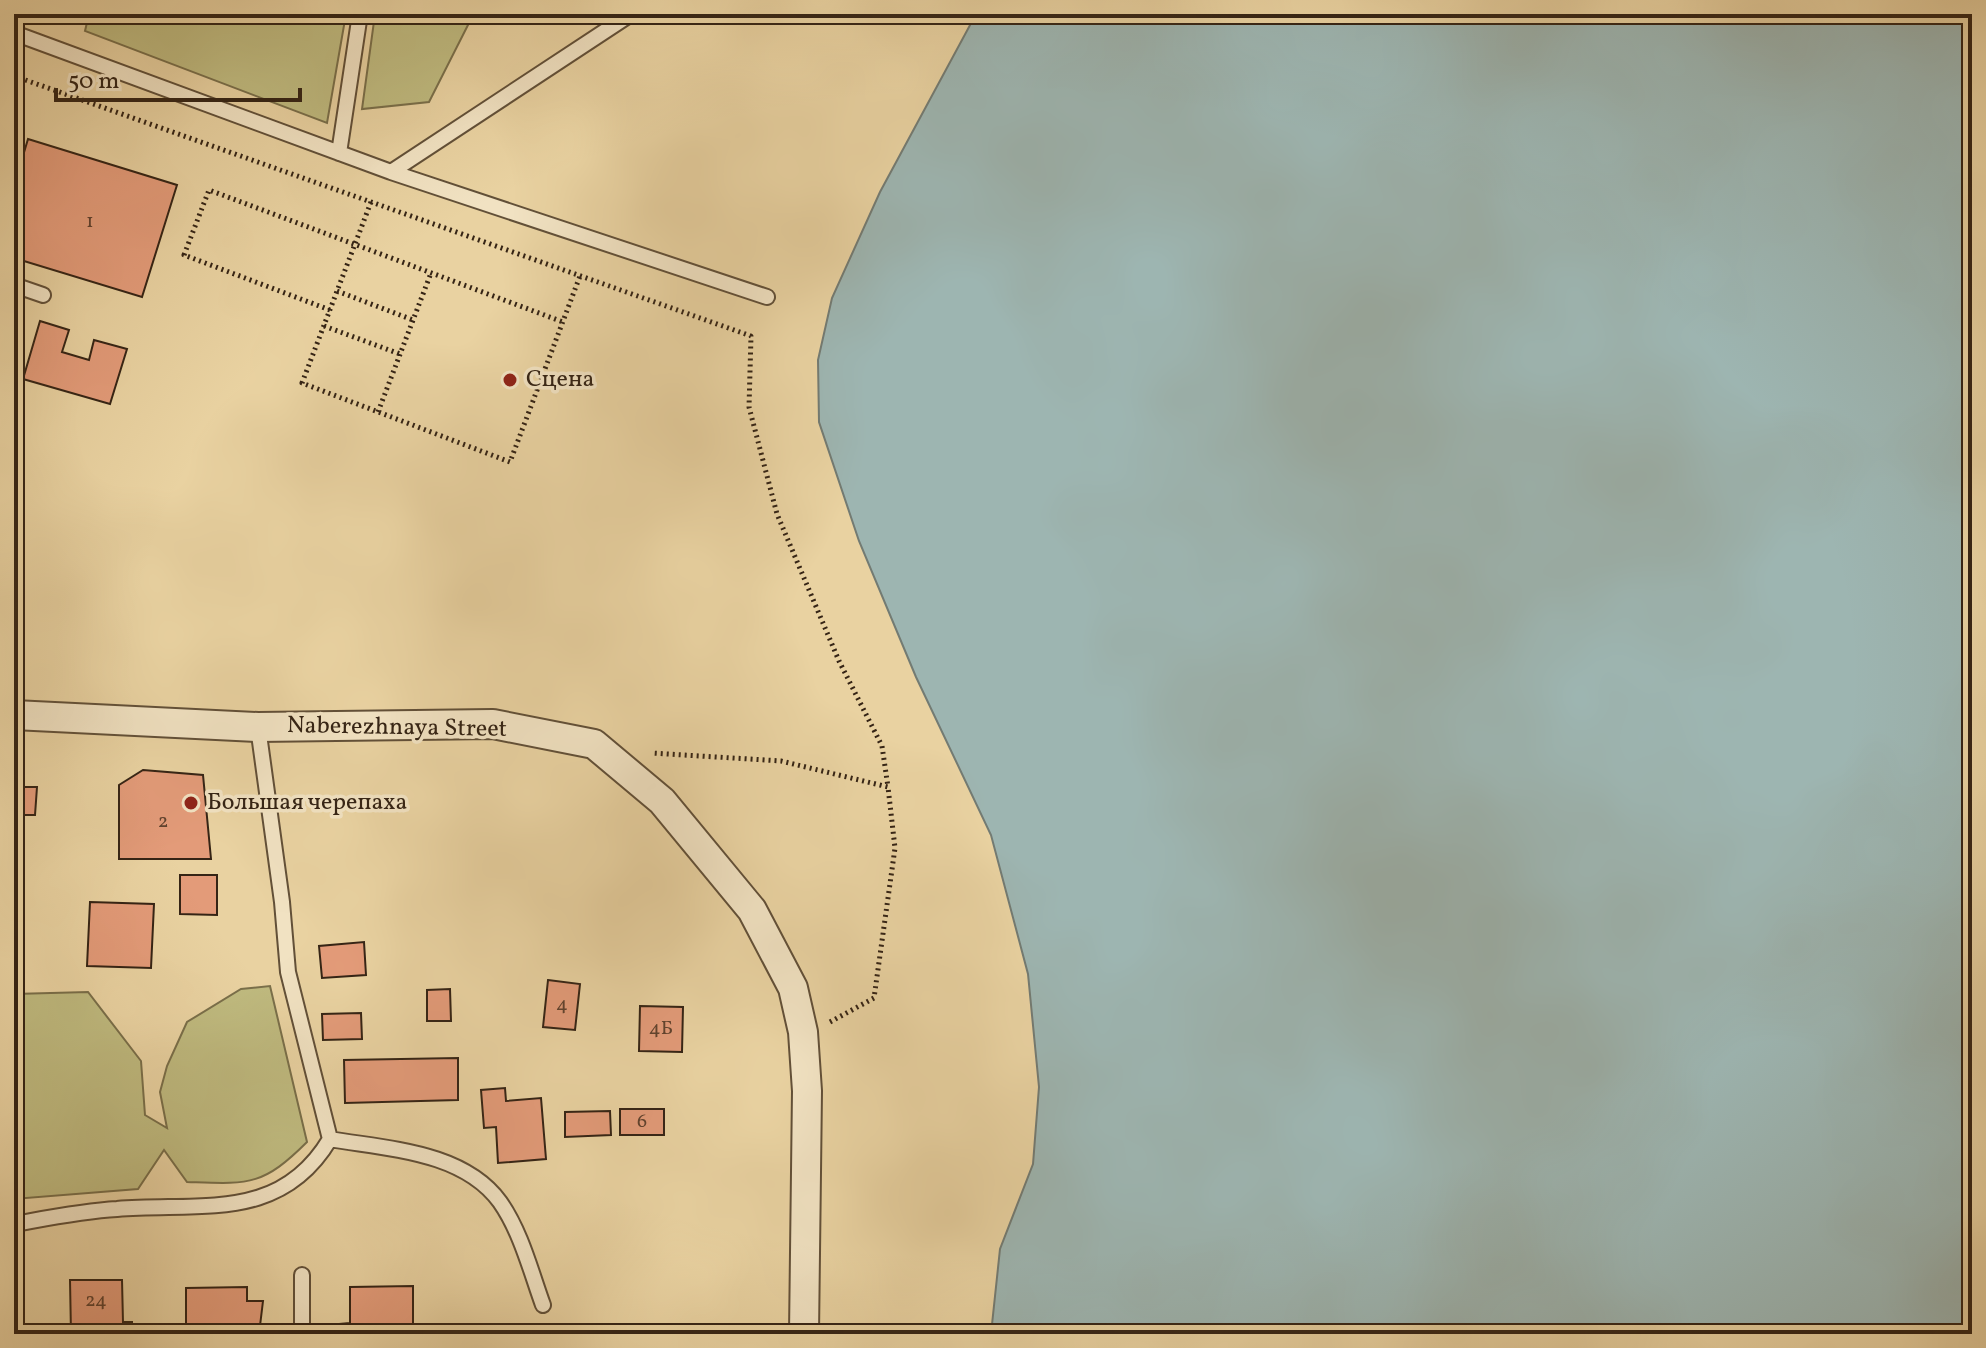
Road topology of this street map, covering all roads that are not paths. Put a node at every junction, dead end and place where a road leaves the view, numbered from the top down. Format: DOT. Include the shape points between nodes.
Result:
graph roads {
  1 [pos="360,14"];
  2 [pos="631,14"];
  3 [pos="14,33"];
  4 [pos="339,153"];
  5 [pos="391,172"];
  6 [pos="14,285"];
  7 [pos="43,295"];
  8 [pos="767,297"];
  9 [pos="14,715"];
  10 [pos="258,727"];
  11 [pos="330,1139"];
  12 [pos="14,1224"];
  13 [pos="15,1275"];
  14 [pos="302,1275"];
  15 [pos="543,1305"];
  16 [pos="16,1334"];
  17 [pos="302,1334"];
  18 [pos="804,1334"];
  1 -- 4 [label="lane"];
  2 -- 5 [label="lane"];
  3 -- 4 [label="lane"];
  4 -- 5 [label="lane"];
  5 -- 8 [label="lane"];
  6 -- 7 [label="lane"];
  9 -- 10 [label="street, Naberezhnaya Street"];
  10 -- 11 [label="lane" via="288,972"];
  10 -- 18 [label="street, Naberezhnaya Street" via="493,724 594,744 662,801 752,910 793,988 807,1091"];
  11 -- 12 [label="lane" via="294,1181 256,1201 117,1209"];
  11 -- 15 [label="lane" via="435,1157 475,1178 506,1212"];
  13 -- 16 [label="lane"];
  14 -- 17 [label="lane"];
}
